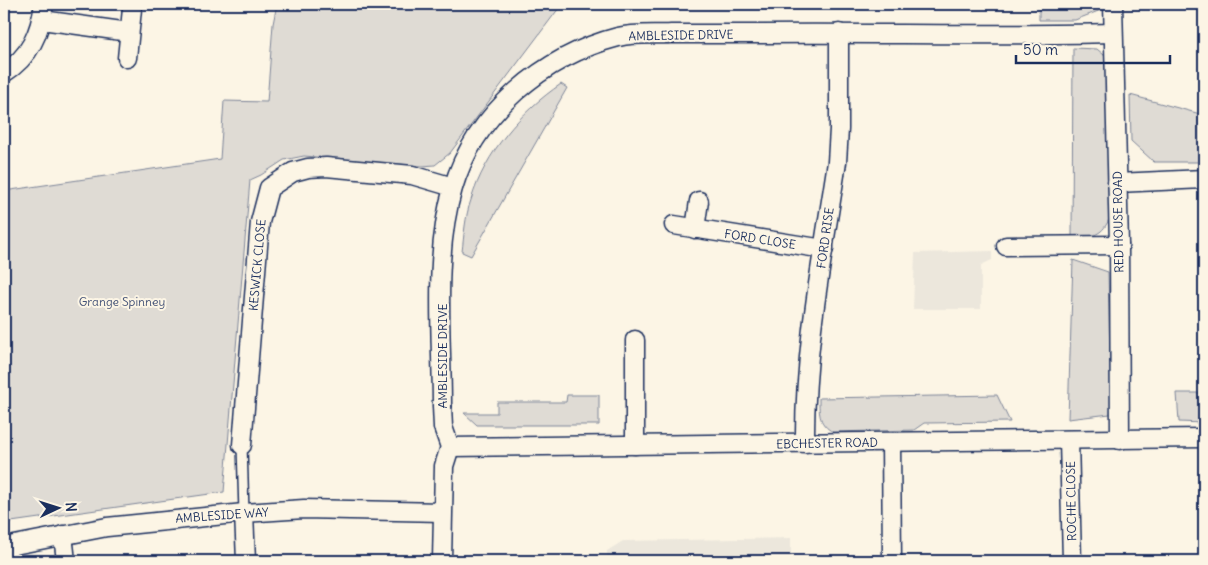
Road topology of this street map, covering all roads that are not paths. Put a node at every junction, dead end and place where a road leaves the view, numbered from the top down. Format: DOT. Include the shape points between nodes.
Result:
graph roads {
  1 [pos="1113,4"];
  2 [pos="132,9"];
  3 [pos="43,12"];
  4 [pos="129,32"];
  5 [pos="839,33"];
  6 [pos="1114,33"];
  7 [pos="127,58"];
  8 [pos="4,73"];
  9 [pos="1204,179"];
  10 [pos="1117,183"];
  11 [pos="453,187"];
  12 [pos="699,201"];
  13 [pos="674,225"];
  14 [pos="696,228"];
  15 [pos="1119,245"];
  16 [pos="1006,246"];
  17 [pos="824,249"];
  18 [pos="636,340"];
  19 [pos="1204,438"];
  20 [pos="1069,440"];
  21 [pos="1120,440"];
  22 [pos="891,442"];
  23 [pos="805,443"];
  24 [pos="242,445"];
  25 [pos="634,445"];
  26 [pos="450,447"];
  27 [pos="442,512"];
  28 [pos="244,513"];
  29 [pos="63,535"];
  30 [pos="4,547"];
  31 [pos="66,561"];
  32 [pos="246,561"];
  33 [pos="442,561"];
  34 [pos="892,561"];
  35 [pos="1072,561"];
  1 -- 6 [label="street, RED HOUSE ROAD"];
  2 -- 4 [label="street"];
  3 -- 4 [label="street"];
  3 -- 8 [label="street" via="40,30 30,48"];
  4 -- 7 [label="street"];
  5 -- 6 [label="street, AMBLESIDE DRIVE"];
  5 -- 11 [label="street, AMBLESIDE DRIVE" via="644,35 601,43 545,68 508,100 474,142"];
  5 -- 17 [label="street, FORD RISE" via="837,162"];
  6 -- 10 [label="street, RED HOUSE ROAD"];
  9 -- 10 [label="street"];
  10 -- 15 [label="street, RED HOUSE ROAD"];
  11 -- 24 [label="street, KESWICK CLOSE" via="412,175 326,167 293,172 269,188 260,222"];
  11 -- 26 [label="street, AMBLESIDE DRIVE" via="442,256 442,406 443,427"];
  12 -- 14 [label="street"];
  13 -- 14 [label="street, FORD CLOSE"];
  14 -- 17 [label="street, FORD CLOSE"];
  15 -- 16 [label="street"];
  15 -- 21 [label="street, RED HOUSE ROAD"];
  17 -- 23 [label="street, FORD RISE" via="808,365"];
  18 -- 25 [label="street"];
  19 -- 21 [label="street, EBCHESTER ROAD"];
  20 -- 21 [label="street, EBCHESTER ROAD"];
  20 -- 22 [label="street, EBCHESTER ROAD"];
  20 -- 35 [label="street, ROCHE CLOSE"];
  22 -- 23 [label="street, EBCHESTER ROAD"];
  22 -- 34 [label="street"];
  23 -- 25 [label="street, EBCHESTER ROAD"];
  24 -- 28 [label="lane"];
  25 -- 26 [label="street, EBCHESTER ROAD"];
  26 -- 27 [label="street" via="444,466"];
  27 -- 28 [label="street, AMBLESIDE WAY" via="304,509"];
  27 -- 33 [label="street"];
  28 -- 29 [label="street, AMBLESIDE WAY" via="169,519"];
  28 -- 32 [label="street"];
  29 -- 30 [label="street, AMBLESIDE WAY"];
  29 -- 31 [label="street"];
}
